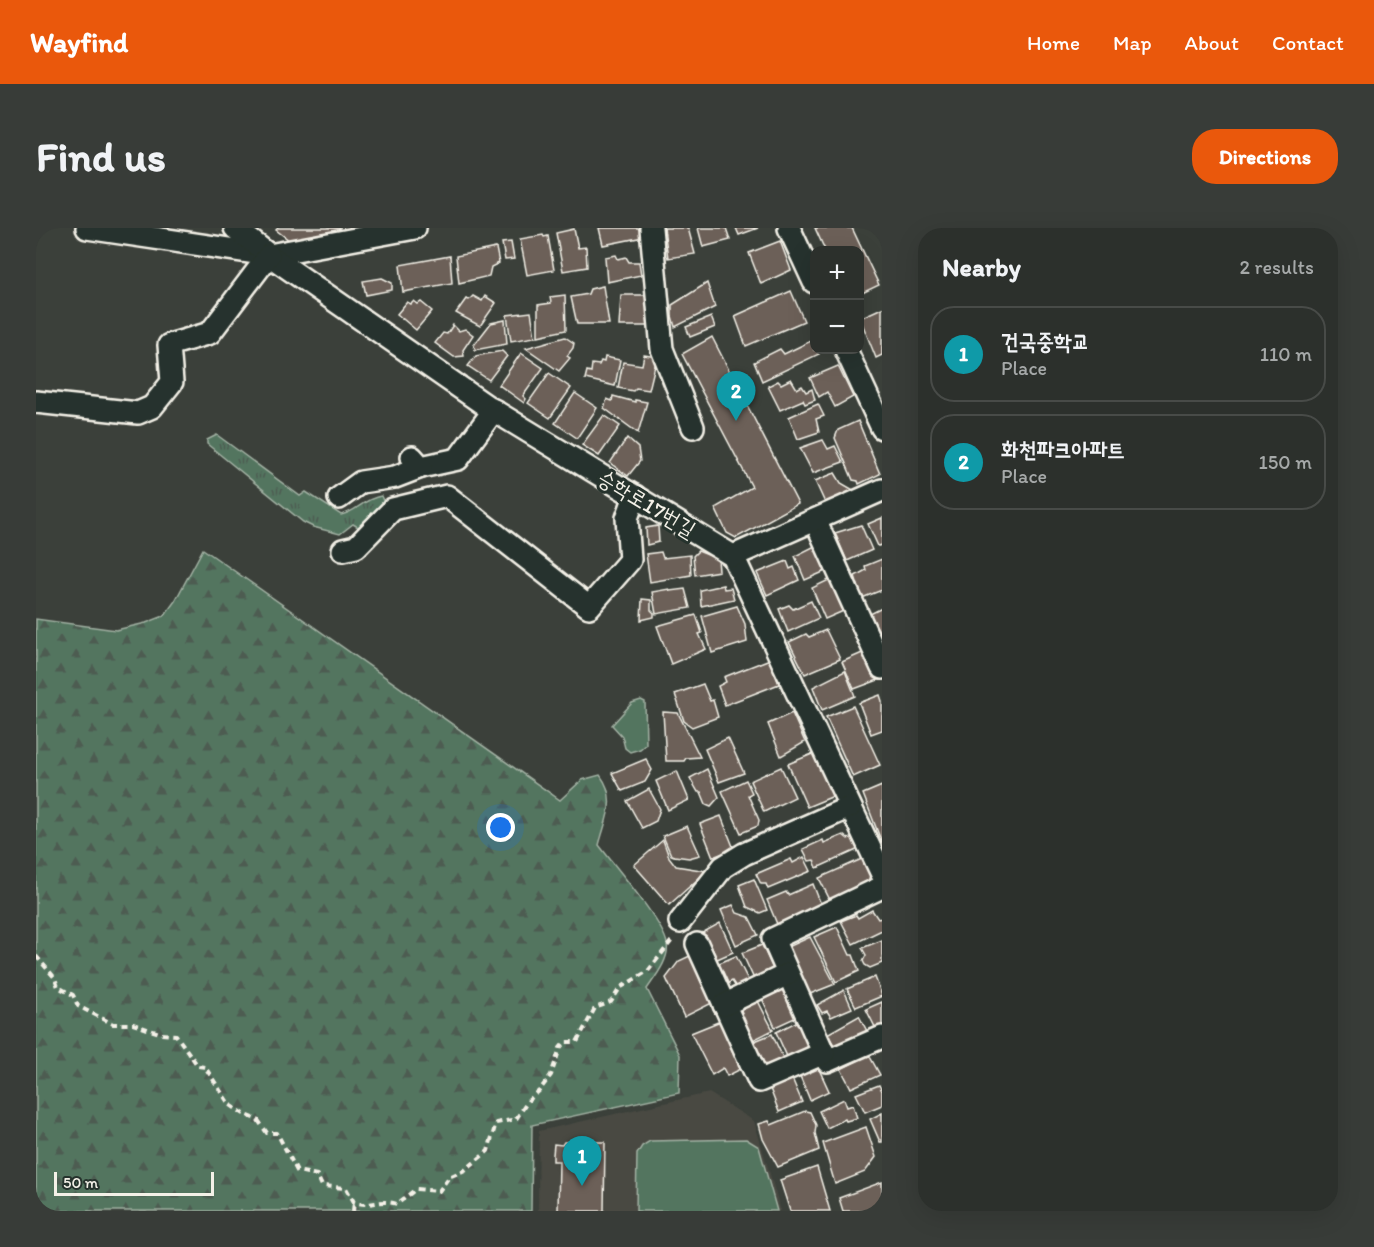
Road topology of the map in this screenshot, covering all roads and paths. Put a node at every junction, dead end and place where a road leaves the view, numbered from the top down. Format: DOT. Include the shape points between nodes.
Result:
graph roads {
  1 [pos="87,228"];
  2 [pos="236,228"];
  3 [pos="416,228"];
  4 [pos="651,228"];
  5 [pos="789,228"];
  6 [pos="268,255"];
  7 [pos="810,273"];
  8 [pos="848,354"];
  9 [pos="36,402"];
  10 [pos="494,410"];
  11 [pos="693,427"];
  12 [pos="882,428"];
  13 [pos="882,490"];
  14 [pos="634,496"];
  15 [pos="339,498"];
  16 [pos="815,520"];
  17 [pos="343,550"];
  18 [pos="733,556"];
  19 [pos="882,668"];
  20 [pos="850,807"];
  21 [pos="882,874"];
  22 [pos="882,887"];
  23 [pos="680,922"];
  24 [pos="697,944"];
  25 [pos="36,956"];
  26 [pos="788,974"];
  27 [pos="724,1005"];
  28 [pos="882,1037"];
  29 [pos="824,1053"];
  30 [pos="354,1202"];
  31 [pos="353,1211"];
  1 -- 6 [label="street"];
  2 -- 6 [label="street, 승학로17번길"];
  3 -- 6 [label="street"];
  4 -- 11 [label="street" via="662,349"];
  5 -- 7 [label="street"];
  6 -- 9 [label="street" via="210,333 169,345 172,382 152,407 138,413"];
  6 -- 10 [label="street, 승학로17번길"];
  8 -- 12 [label="street"];
  10 -- 14 [label="street, 승학로17번길"];
  10 -- 15 [label="street" via="458,459 417,462 395,477 361,482"];
  13 -- 16 [label="street"];
  14 -- 17 [label="street" via="627,518 630,560 589,607 447,496 393,509 356,548"];
  14 -- 18 [label="street, 승학로17번길"];
  16 -- 18 [label="street"];
  16 -- 19 [label="street"];
  18 -- 20 [label="street"];
  20 -- 21 [label="street"];
  20 -- 23 [label="street" via="723,867"];
  22 -- 26 [label="street" via="772,939"];
  23 -- 30 [label="path" via="677,935 658,960 620,988 611,1002 595,1008 577,1042 565,1042 560,1048 551,1075 516,1119 496,1123 488,1151 465,1170 449,1177 439,1191 416,1189 397,1204 384,1200 365,1206"];
  24 -- 27 [label="street"];
  25 -- 30 [label="path" via="58,987 73,995 78,1006 113,1024 133,1024 176,1035 198,1066 205,1066 229,1104 258,1120 267,1133 277,1133 297,1171 317,1174 322,1186 345,1188"];
  26 -- 27 [label="street"];
  26 -- 29 [label="street"];
  27 -- 29 [label="street" via="759,1081"];
  28 -- 29 [label="street" via="828,1061"];
  30 -- 31 [label="path"];
}
